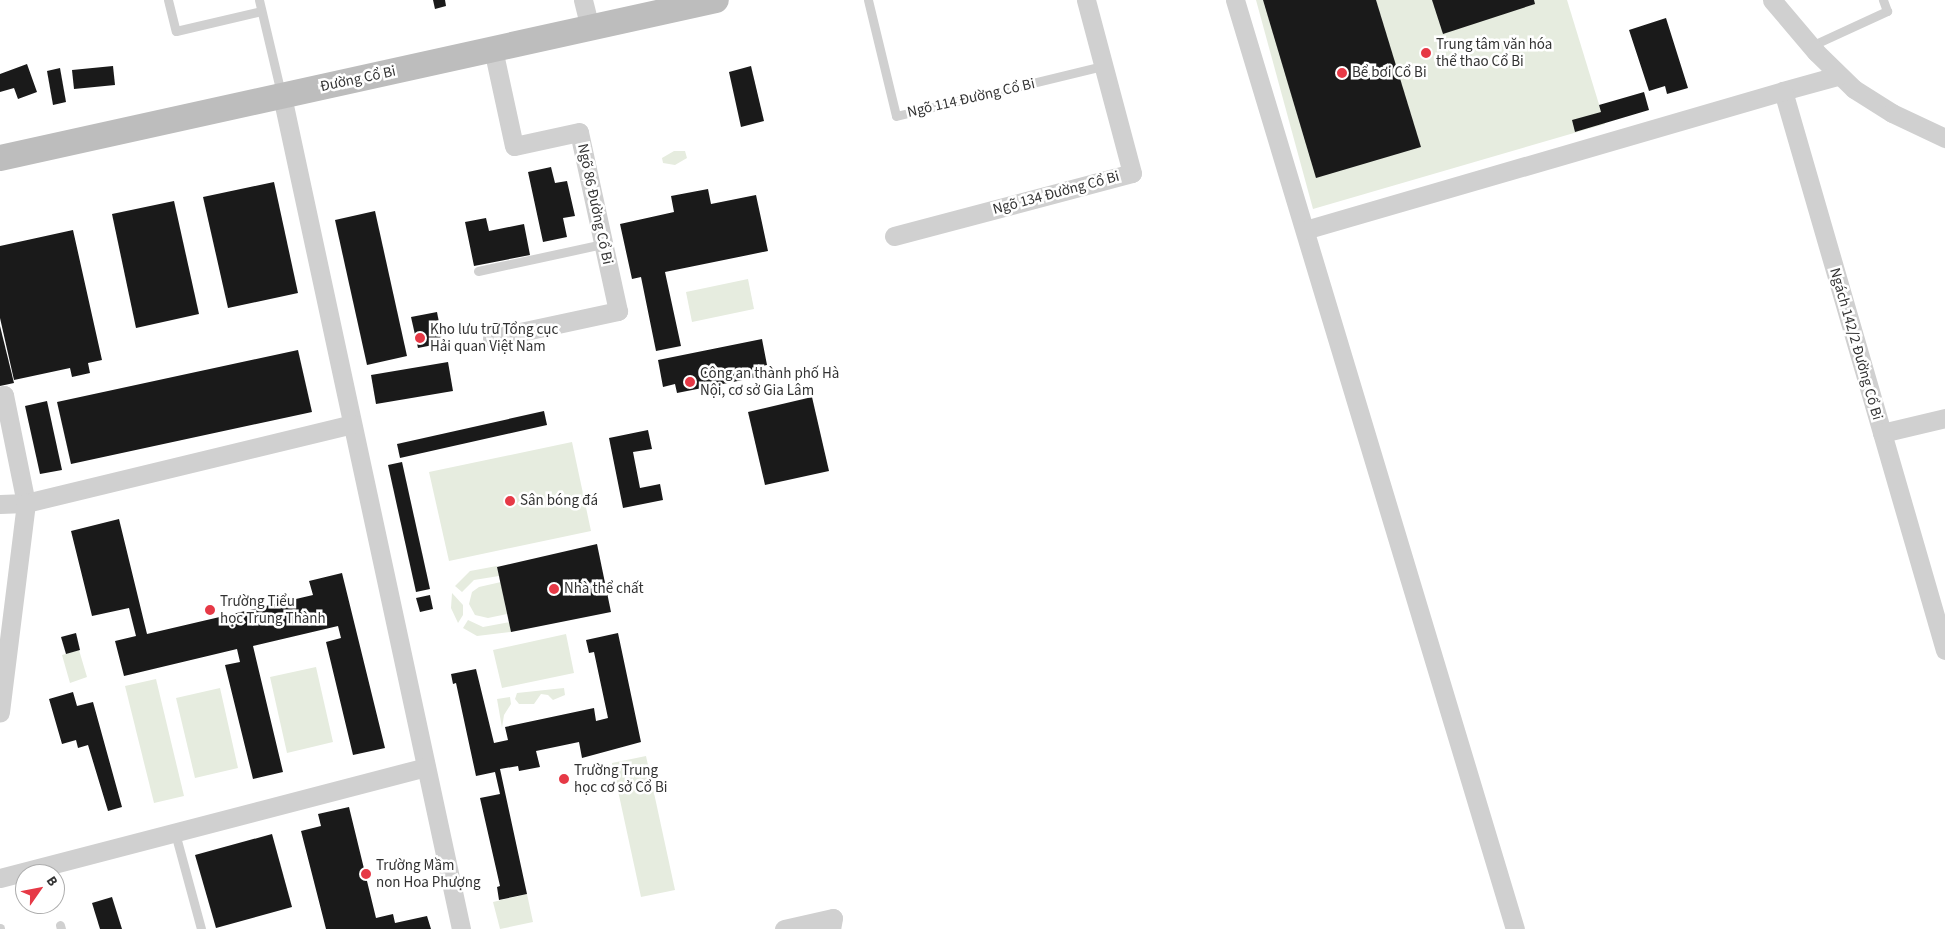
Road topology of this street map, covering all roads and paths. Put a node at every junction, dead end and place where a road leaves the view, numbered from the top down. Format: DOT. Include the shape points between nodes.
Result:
graph roads {
  1 [pos="168,0"];
  2 [pos="258,0"];
  3 [pos="584,0"];
  4 [pos="716,0"];
  5 [pos="868,0"];
  6 [pos="1086,0"];
  7 [pos="1235,0"];
  8 [pos="1772,0"];
  9 [pos="1883,0"];
  10 [pos="261,10"];
  11 [pos="590,28"];
  12 [pos="1810,46"];
  13 [pos="493,49"];
  14 [pos="1103,66"];
  15 [pos="1837,76"];
  16 [pos="1783,91"];
  17 [pos="282,96"];
  18 [pos="1945,138"];
  19 [pos="0,158"];
  20 [pos="1304,230"];
  21 [pos="894,236"];
  22 [pos="604,244"];
  23 [pos="478,270"];
  24 [pos="492,338"];
  25 [pos="0,396"];
  26 [pos="1945,418"];
  27 [pos="352,424"];
  28 [pos="1882,433"];
  29 [pos="26,503"];
  30 [pos="0,504"];
  31 [pos="1943,640"];
  32 [pos="0,712"];
  33 [pos="426,767"];
  34 [pos="175,833"];
  35 [pos="0,878"];
  36 [pos="201,929"];
  37 [pos="461,929"];
  38 [pos="784,929"];
  39 [pos="830,929"];
  40 [pos="1515,929"];
  1 -- 10 [label="lane" via="176,31"];
  2 -- 10 [label="lane"];
  3 -- 11 [label="street"];
  4 -- 11 [label="main road, Đường Cổ Bi"];
  5 -- 14 [label="lane, Ngõ 114 Đường Cổ Bi" via="896,116"];
  6 -- 14 [label="street, Ngõ 134 Đường Cổ Bi"];
  7 -- 20 [label="street"];
  8 -- 12 [label="street"];
  9 -- 12 [label="lane" via="1887,11"];
  10 -- 17 [label="lane"];
  11 -- 13 [label="main road, Đường Cổ Bi"];
  12 -- 15 [label="street"];
  13 -- 17 [label="main road, Đường Cổ Bi"];
  13 -- 22 [label="street, Ngõ 86 Đường Cổ Bi" via="514,146 579,132"];
  14 -- 21 [label="street, Ngõ 134 Đường Cổ Bi" via="1132,173"];
  15 -- 16 [label="street"];
  15 -- 18 [label="street" via="1871,101"];
  16 -- 20 [label="street"];
  16 -- 28 [label="street, Ngách 142/2 Đường Cổ Bi"];
  17 -- 19 [label="main road, Đường Cổ Bi"];
  17 -- 27 [label="street"];
  20 -- 40 [label="street"];
  22 -- 23 [label="lane"];
  22 -- 24 [label="street, Ngõ 86 Đường Cổ Bi" via="618,311"];
  25 -- 29 [label="street" via="4,395"];
  26 -- 28 [label="street"];
  27 -- 29 [label="street"];
  27 -- 33 [label="street"];
  28 -- 31 [label="street, Ngách 142/2 Đường Cổ Bi"];
  29 -- 30 [label="street"];
  29 -- 32 [label="street"];
  33 -- 34 [label="street"];
  33 -- 37 [label="street"];
  34 -- 35 [label="street"];
  34 -- 36 [label="lane"];
  38 -- 39 [label="street" via="834,918"];
}
